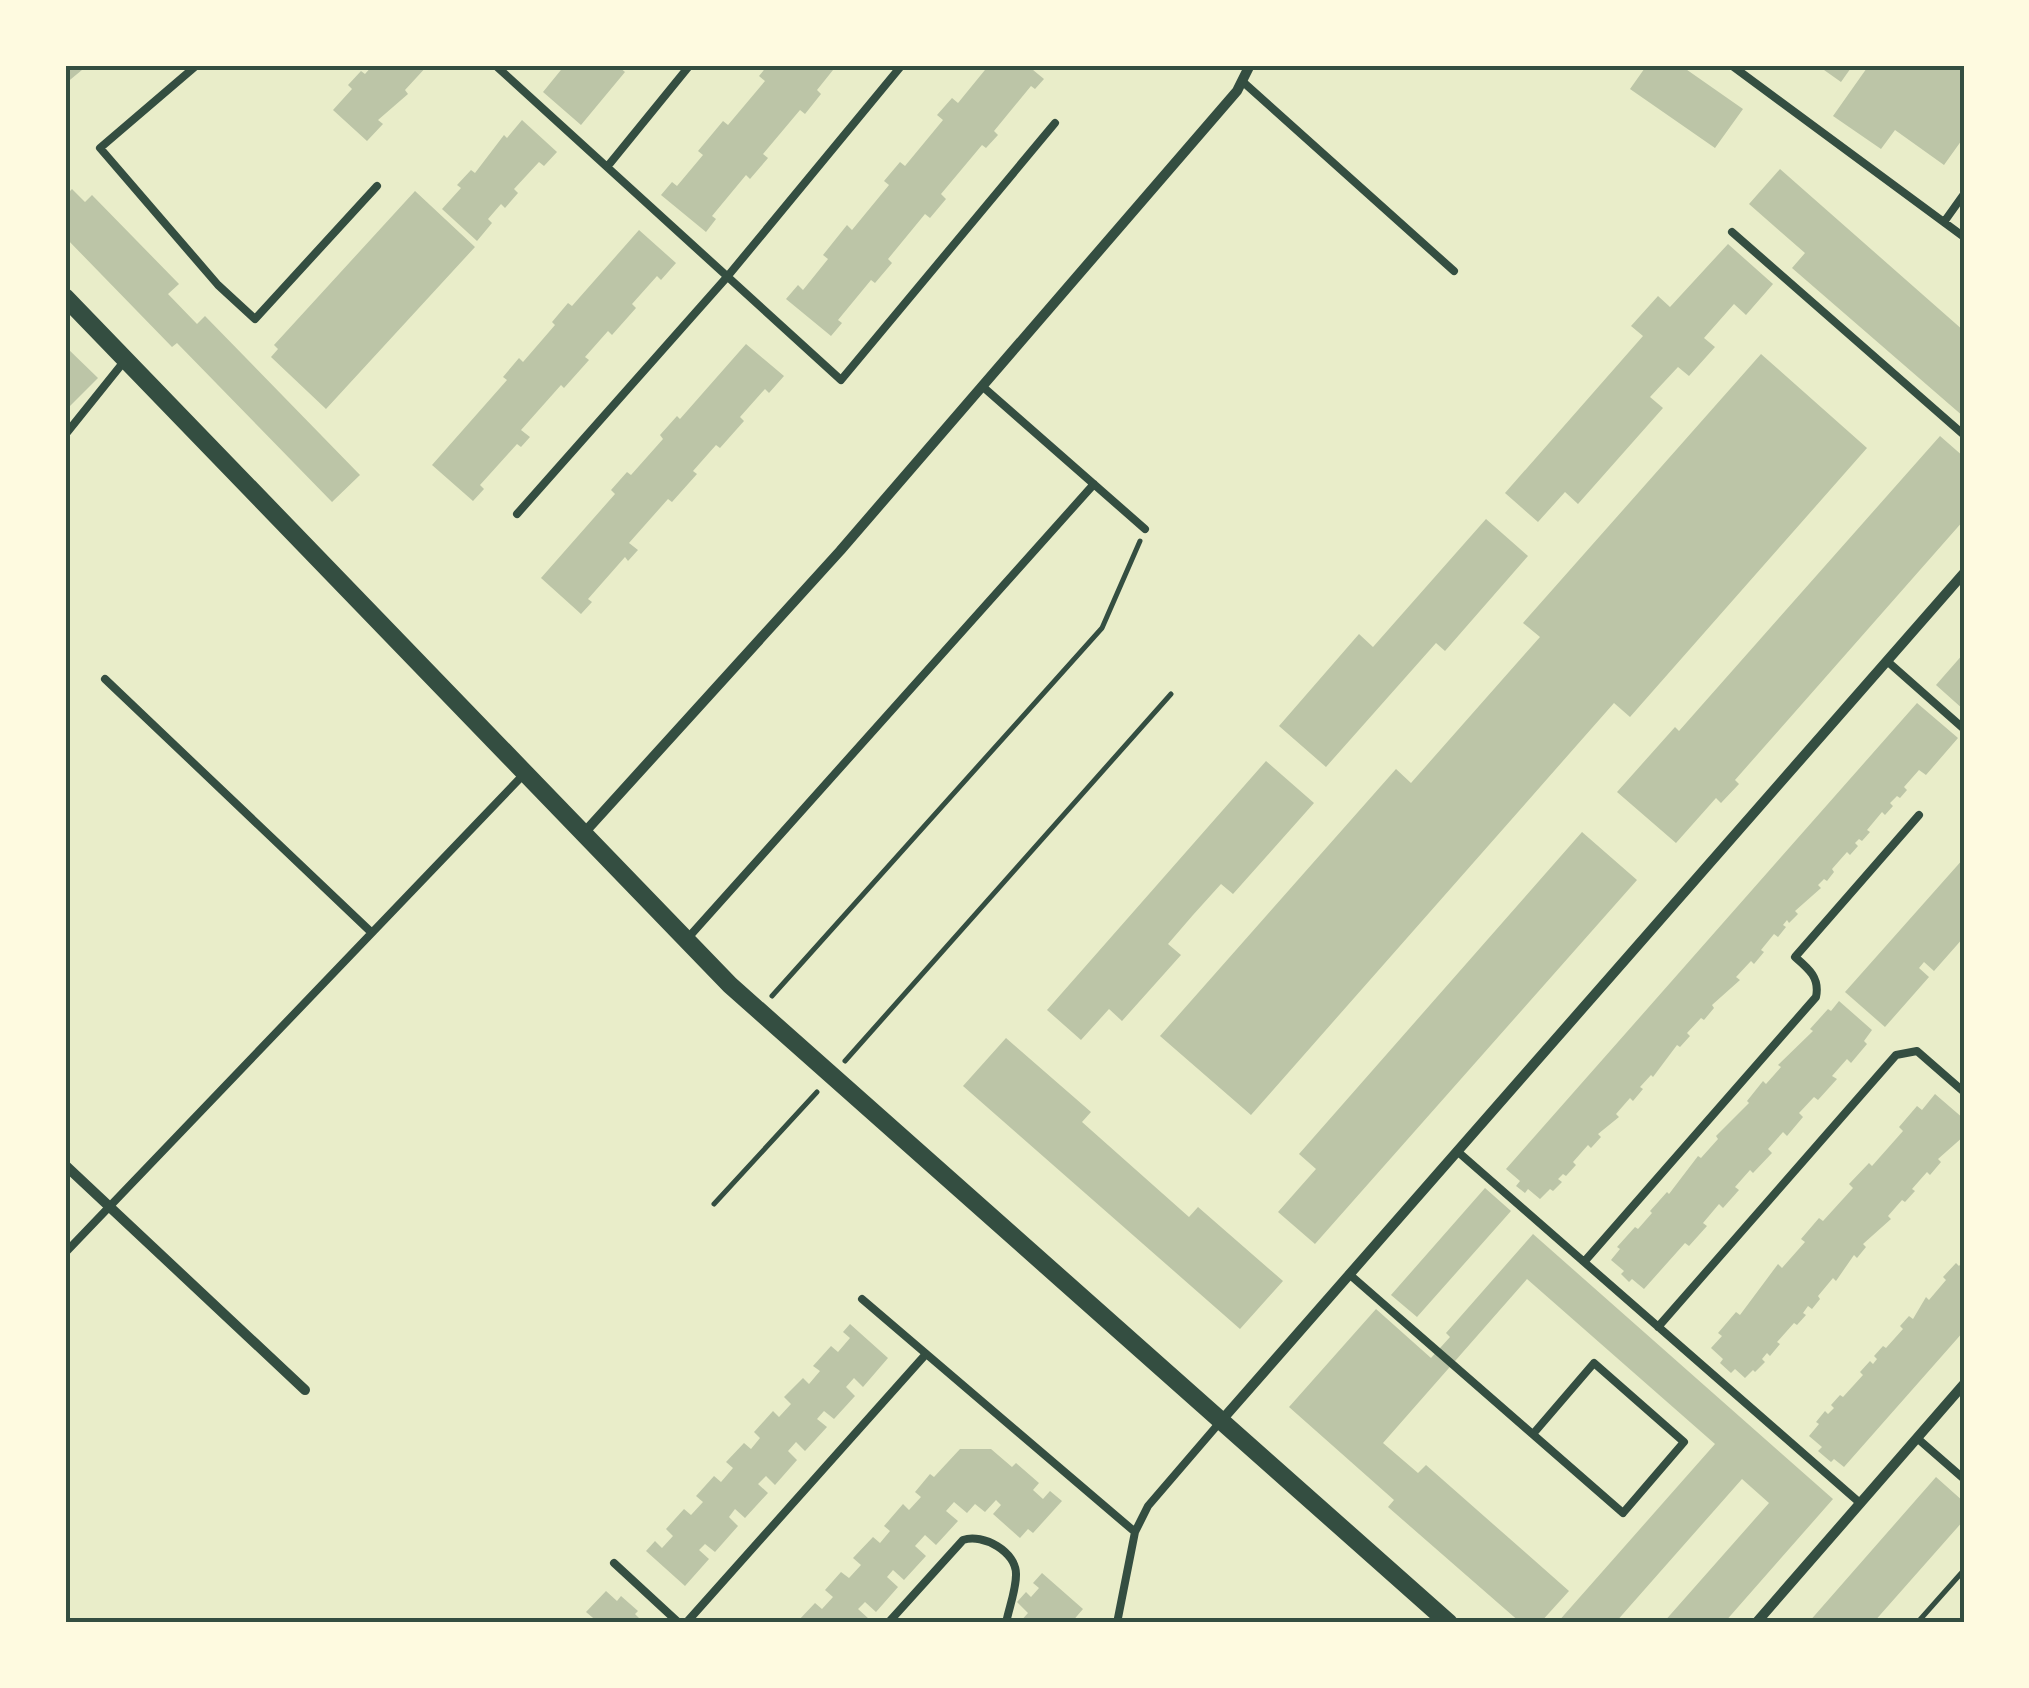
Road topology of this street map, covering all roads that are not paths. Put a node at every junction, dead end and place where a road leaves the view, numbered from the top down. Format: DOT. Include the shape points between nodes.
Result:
graph roads {
  1 [pos="197,65"];
  2 [pos="496,65"];
  3 [pos="690,65"];
  4 [pos="902,65"];
  5 [pos="1250,65"];
  6 [pos="1730,65"];
  7 [pos="1242,81"];
  8 [pos="1055,123"];
  9 [pos="607,167"];
  10 [pos="377,186"];
  11 [pos="1964,194"];
  12 [pos="1944,222"];
  13 [pos="1732,232"];
  14 [pos="1964,237"];
  15 [pos="1454,271"];
  16 [pos="727,277"];
  17 [pos="65,296"];
  18 [pos="126,360"];
  19 [pos="982,386"];
  20 [pos="65,435"];
  21 [pos="1964,435"];
  22 [pos="1094,484"];
  23 [pos="517,514"];
  24 [pos="1146,529"];
  25 [pos="1964,573"];
  26 [pos="1886,661"];
  27 [pos="105,679"];
  28 [pos="1964,730"];
  29 [pos="526,772"];
  30 [pos="1919,816"];
  31 [pos="584,833"];
  32 [pos="372,932"];
  33 [pos="686,940"];
  34 [pos="1964,1092"];
  35 [pos="1457,1151"];
  36 [pos="65,1164"];
  37 [pos="108,1205"];
  38 [pos="65,1253"];
  39 [pos="1584,1262"];
  40 [pos="1349,1274"];
  41 [pos="862,1299"];
  42 [pos="1658,1327"];
  43 [pos="926,1354"];
  44 [pos="1964,1384"];
  45 [pos="305,1390"];
  46 [pos="1221,1421"];
  47 [pos="1533,1434"];
  48 [pos="1917,1438"];
  49 [pos="1964,1480"];
  50 [pos="1860,1503"];
  51 [pos="1135,1532"];
  52 [pos="614,1564"];
  53 [pos="683,1623"];
  54 [pos="888,1623"];
  55 [pos="1006,1623"];
  56 [pos="1117,1623"];
  57 [pos="1448,1623"];
  58 [pos="1756,1623"];
  1 -- 10 [label="lane" via="100,148 255,319"];
  2 -- 9 [label="lane"];
  3 -- 9 [label="lane"];
  4 -- 16 [label="lane"];
  5 -- 7 [label="street"];
  6 -- 12 [label="lane"];
  7 -- 15 [label="lane"];
  7 -- 19 [label="street"];
  8 -- 16 [label="lane" via="840,380"];
  9 -- 16 [label="lane"];
  11 -- 12 [label="lane"];
  12 -- 14 [label="lane"];
  13 -- 21 [label="lane"];
  16 -- 23 [label="lane"];
  17 -- 18 [label="street"];
  18 -- 20 [label="lane"];
  18 -- 29 [label="street"];
  19 -- 22 [label="lane"];
  19 -- 31 [label="street"];
  22 -- 24 [label="lane"];
  22 -- 33 [label="lane"];
  25 -- 26 [label="street"];
  26 -- 28 [label="lane"];
  26 -- 35 [label="street"];
  27 -- 32 [label="lane"];
  29 -- 31 [label="street"];
  29 -- 32 [label="lane"];
  30 -- 39 [label="lane" via="1795,956 1811,970 1816,997"];
  31 -- 33 [label="street"];
  32 -- 37 [label="lane"];
  33 -- 46 [label="street"];
  34 -- 42 [label="lane" via="1917,1052 1896,1054"];
  35 -- 39 [label="lane"];
  35 -- 40 [label="street"];
  36 -- 37 [label="street"];
  37 -- 38 [label="lane"];
  37 -- 45 [label="street"];
  39 -- 42 [label="lane"];
  40 -- 46 [label="street"];
  40 -- 47 [label="lane"];
  41 -- 43 [label="lane"];
  42 -- 50 [label="lane"];
  43 -- 51 [label="lane"];
  43 -- 53 [label="lane"];
  44 -- 48 [label="street"];
  46 -- 51 [label="lane" via="1148,1506"];
  46 -- 57 [label="street"];
  47 -- 47 [label="lane" via="1622,1513 1684,1442 1594,1364"];
  48 -- 49 [label="lane"];
  48 -- 50 [label="street"];
  50 -- 58 [label="street"];
  51 -- 56 [label="lane"];
  52 -- 53 [label="lane"];
  54 -- 55 [label="lane" via="963,1540 975,1536 986,1538 1017,1573"];
}
